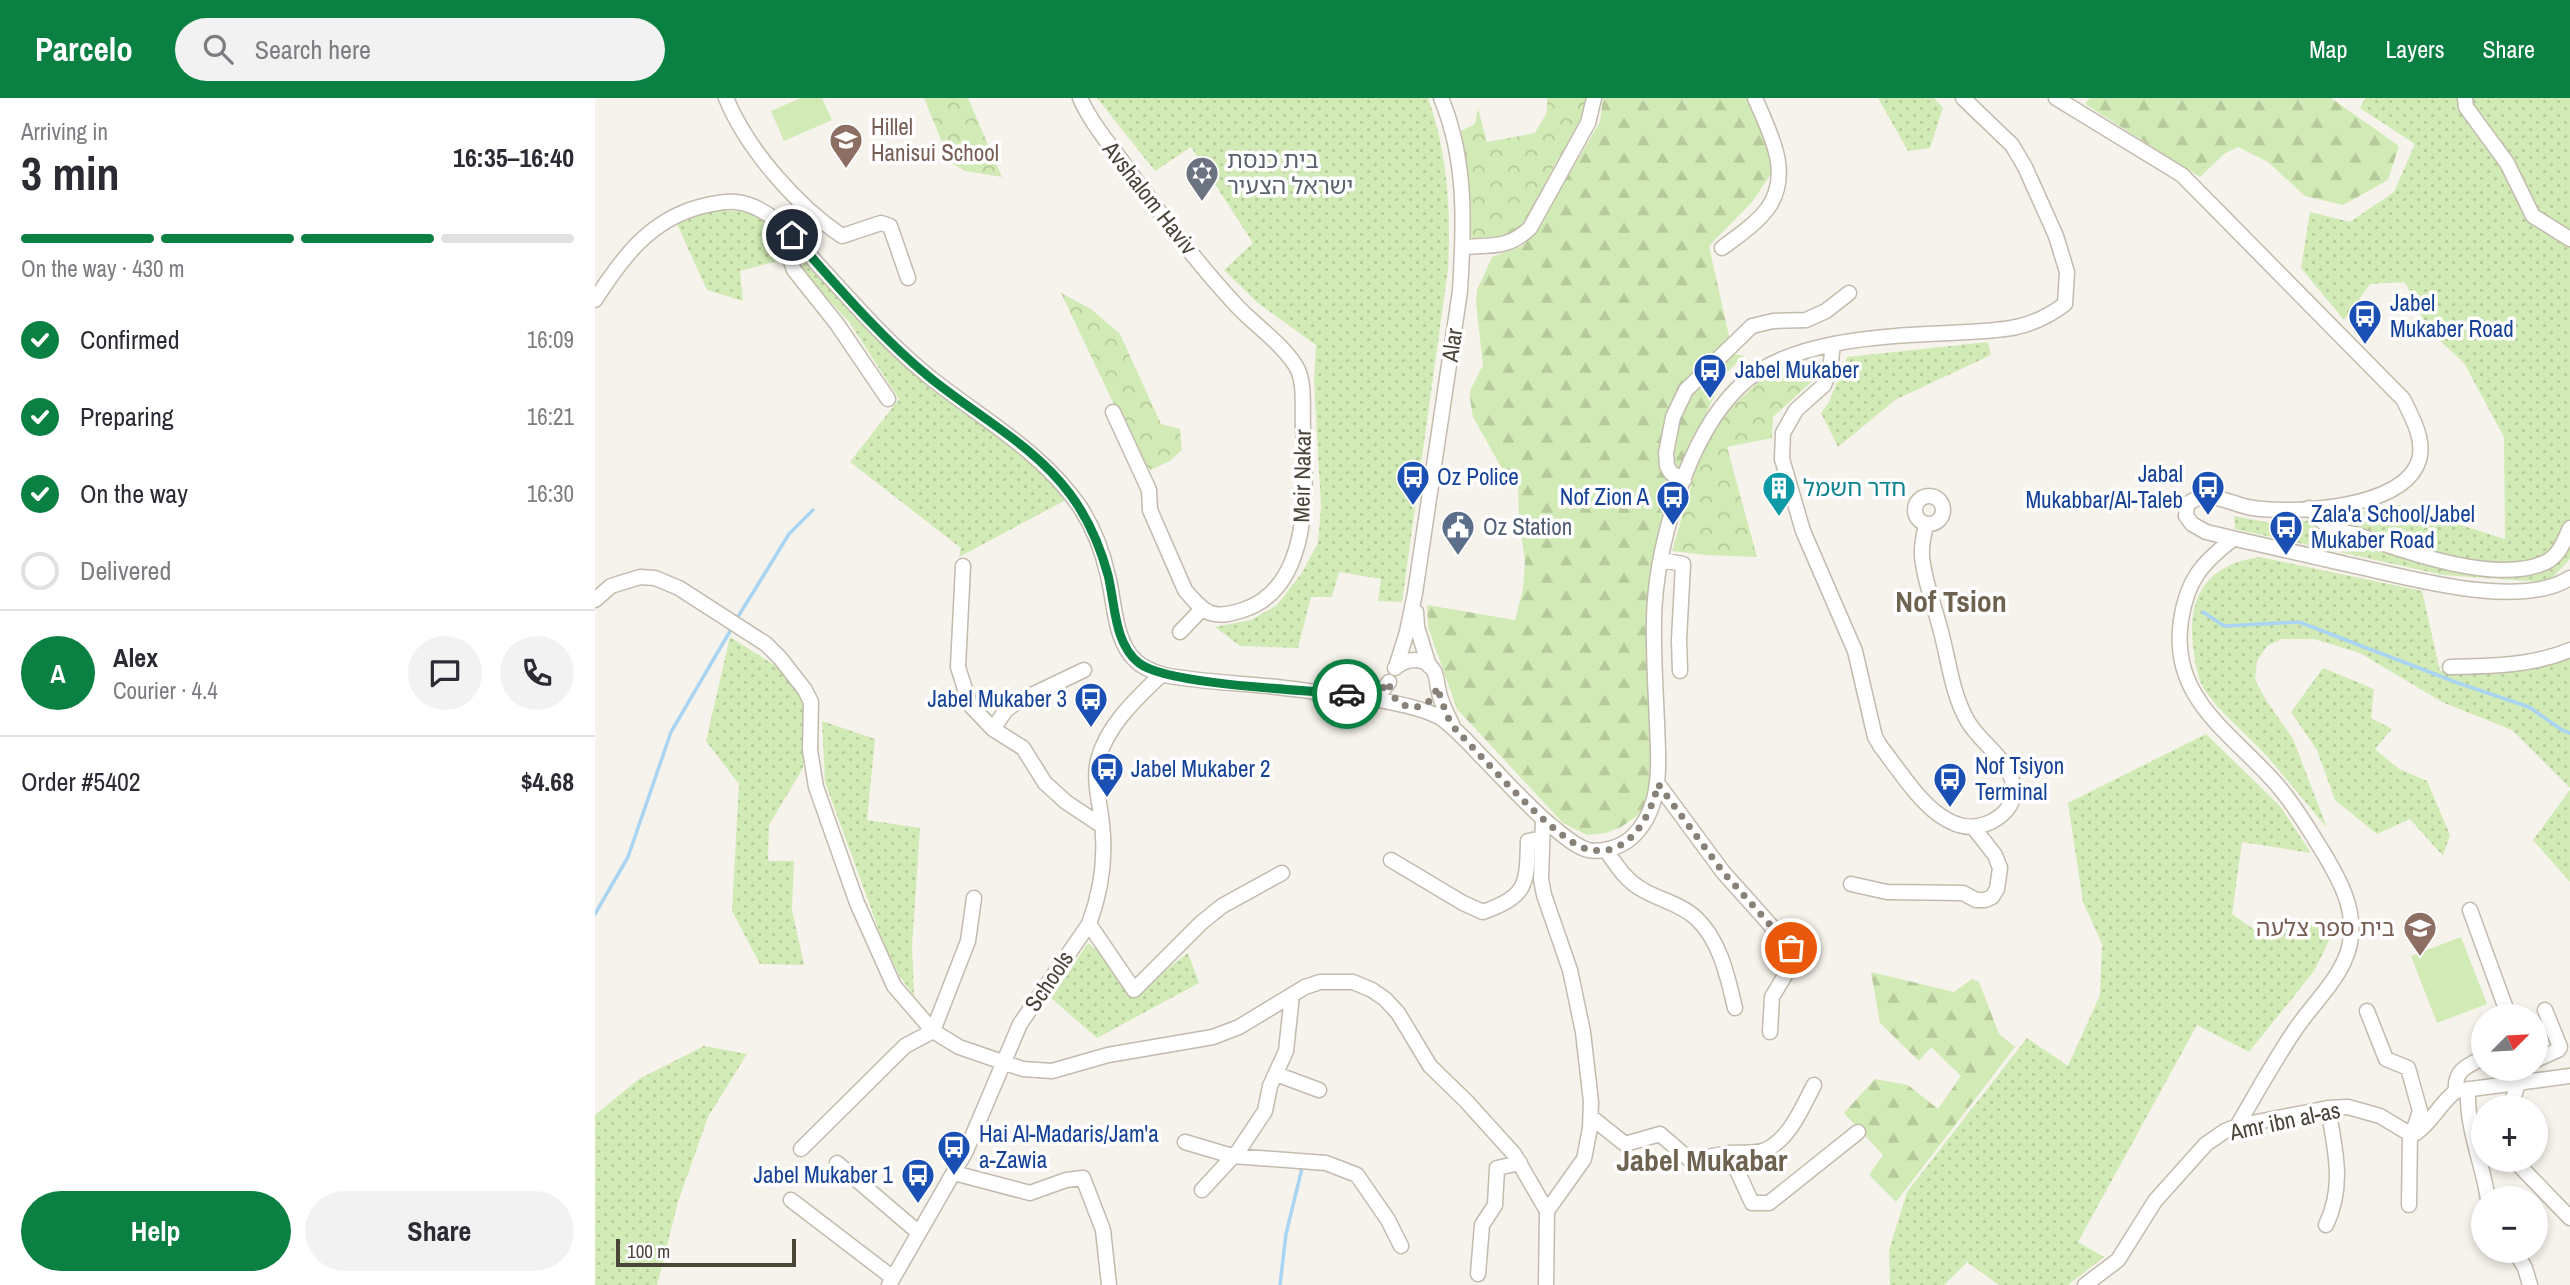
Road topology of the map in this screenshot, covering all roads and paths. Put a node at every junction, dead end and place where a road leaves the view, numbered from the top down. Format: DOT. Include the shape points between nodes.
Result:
graph roads {
  1 [pos="726,98"];
  2 [pos="1080,98"];
  3 [pos="1441,98"];
  4 [pos="1594,98"];
  5 [pos="1755,98"];
  6 [pos="1963,98"];
  7 [pos="2056,98"];
  8 [pos="2465,98"];
  9 [pos="792,235"];
  10 [pos="2570,239"];
  11 [pos="1463,247"];
  12 [pos="1723,248"];
  13 [pos="908,278"];
  14 [pos="1849,292"];
  15 [pos="1227,295"];
  16 [pos="595,300"];
  17 [pos="1833,345"];
  18 [pos="888,399"];
  19 [pos="1114,412"];
  20 [pos="1683,480"];
  21 [pos="1934,490"];
  22 [pos="2309,508"];
  23 [pos="2570,528"];
  24 [pos="2233,539"];
  25 [pos="1662,560"];
  26 [pos="963,566"];
  27 [pos="2570,578"];
  28 [pos="1415,593"];
  29 [pos="595,600"];
  30 [pos="1202,609"];
  31 [pos="1179,632"];
  32 [pos="2570,650"];
  33 [pos="1429,666"];
  34 [pos="1396,667"];
  35 [pos="2450,667"];
  36 [pos="1084,670"];
  37 [pos="1681,671"];
  38 [pos="1162,674"];
  39 [pos="1389,682"];
  40 [pos="1437,687"];
  41 [pos="1351,694"];
  42 [pos="1409,707"];
  43 [pos="993,729"];
  44 [pos="1456,730"];
  45 [pos="1658,784"];
  46 [pos="1543,818"];
  47 [pos="1102,826"];
  48 [pos="1973,827"];
  49 [pos="1542,838"];
  50 [pos="1606,850"];
  51 [pos="1391,860"];
  52 [pos="1282,873"];
  53 [pos="1850,884"];
  54 [pos="974,898"];
  55 [pos="2470,911"];
  56 [pos="1089,924"];
  57 [pos="1292,995"];
  58 [pos="2504,1004"];
  59 [pos="1735,1008"];
  60 [pos="2367,1011"];
  61 [pos="2548,1017"];
  62 [pos="933,1031"];
  63 [pos="1770,1032"];
  64 [pos="2548,1055"];
  65 [pos="1004,1062"];
  66 [pos="2471,1063"];
  67 [pos="1276,1074"];
  68 [pos="2548,1076"];
  69 [pos="2570,1076"];
  70 [pos="2496,1082"];
  71 [pos="1814,1085"];
  72 [pos="1319,1090"];
  73 [pos="2462,1090"];
  74 [pos="2328,1108"];
  75 [pos="1591,1117"];
  76 [pos="2237,1126"];
  77 [pos="1858,1132"];
  78 [pos="2411,1132"];
  79 [pos="1185,1142"];
  80 [pos="801,1149"];
  81 [pos="1729,1153"];
  82 [pos="1233,1156"];
  83 [pos="837,1163"];
  84 [pos="1520,1163"];
  85 [pos="954,1172"];
  86 [pos="2526,1172"];
  87 [pos="2486,1186"];
  88 [pos="1202,1190"];
  89 [pos="791,1200"];
  90 [pos="2409,1205"];
  91 [pos="1546,1211"];
  92 [pos="2570,1218"];
  93 [pos="2326,1225"];
  94 [pos="919,1233"];
  95 [pos="1401,1246"];
  96 [pos="2522,1263"];
  97 [pos="1478,1274"];
  98 [pos="891,1281"];
  99 [pos="1109,1285"];
  100 [pos="1546,1285"];
  101 [pos="2085,1285"];
  102 [pos="2530,1285"];
  1 -- 13 [label="street" via="743,134 825,224 842,236 881,223 891,226"];
  2 -- 15 [label="street, Avshalom Haviv" via="1146,196"];
  3 -- 11 [label="street, Alar" via="1458,157"];
  4 -- 11 [label="street" via="1588,122 1530,228 1504,245"];
  5 -- 12 [label="street" via="1777,150 1779,180 1769,206"];
  6 -- 17 [label="street" via="2012,145 2025,167 2067,272 2065,303 2047,317 2014,329"];
  7 -- 22 [label="street" via="2182,175 2403,399 2415,421 2420,445 2419,461 2408,477 2397,488 2368,500"];
  8 -- 10 [label="street" via="2466,107 2507,163 2533,216"];
  9 -- 16 [label="street" via="751,205 723,202 688,210 638,242"];
  9 -- 18 [label="street" via="789,256 794,270"];
  9 -- 38 [label="street" via="926,374 1056,476 1091,527 1125,645 1136,662"];
  11 -- 28 [label="street, Alar"];
  14 -- 20 [label="street" via="1806,320 1752,326 1686,390 1673,417 1666,453 1667,466"];
  15 -- 30 [label="street, Meir Nakar" via="1298,371 1304,513 1292,561 1271,592 1247,609 1221,616"];
  17 -- 20 [label="street" via="1775,363 1741,384 1704,431"];
  17 -- 48 [label="street" via="1824,385 1797,410 1783,433 1786,475 1803,531 1857,659 1875,737 1939,816 1953,825"];
  19 -- 30 [label="street" via="1149,489 1150,510 1185,590"];
  20 -- 25 [label="street"];
  21 -- 48 [label="street" via="1943,516 1935,524 1926,524 1922,555 1954,690 1967,720 2007,770 2014,787 2009,809"];
  22 -- 23 [label="street" via="2330,528 2422,557 2500,570 2546,562 2560,551"];
  22 -- 24 [label="street" via="2252,508 2210,496 2199,496 2187,505 2186,516 2192,524 2206,533"];
  24 -- 27 [label="street" via="2457,588 2531,591"];
  24 -- 76 [label="street" via="2212,555 2188,589 2179,633 2186,680 2210,717 2271,778 2304,821 2344,891 2352,922 2344,965 2296,1028"];
  25 -- 37 [label="street" via="1683,564"];
  25 -- 45 [label="street" via="1654,617"];
  26 -- 43 [label="street" via="958,667 970,705"];
  28 -- 33 [label="street, Alar" via="1417,627"];
  28 -- 34 [label="street, Alar"];
  29 -- 62 [label="street" via="624,580 655,578 679,588 780,657 811,702 815,787 857,903 894,986"];
  30 -- 31 [label="street"];
  32 -- 35 [label="street" via="2506,665"];
  33 -- 34 [label="street" via="1409,660"];
  33 -- 40 [label="street"];
  34 -- 39 [label="street"];
  36 -- 43 [label="street" via="1017,702"];
  38 -- 41 [label="street"];
  38 -- 47 [label="street, Schools" via="1132,702 1099,757 1096,772"];
  39 -- 41 [label="street" via="1382,691"];
  39 -- 42 [label="street" via="1392,696"];
  40 -- 42 [label="street" via="1428,704"];
  40 -- 44 [label="street"];
  41 -- 42 [label="street"];
  42 -- 44 [label="street" via="1438,717"];
  43 -- 47 [label="street" via="1023,748 1045,783 1066,802"];
  44 -- 46 [label="street"];
  45 -- 50 [label="street" via="1638,831"];
  45 -- 63 [label="street" via="1723,872 1791,948 1787,972 1772,997"];
  46 -- 49 [label="street"];
  46 -- 50 [label="street" via="1571,842 1588,850"];
  47 -- 56 [label="street, Schools" via="1104,850"];
  48 -- 53 [label="street" via="2000,868 1992,897 1976,900 1963,893 1887,892"];
  49 -- 51 [label="street" via="1528,841 1527,881 1508,903 1483,912"];
  49 -- 75 [label="street" via="1541,879 1573,982"];
  50 -- 59 [label="street" via="1619,871 1642,890 1697,918 1727,973"];
  52 -- 56 [label="street" via="1222,906 1134,990"];
  54 -- 62 [label="street" via="968,941"];
  55 -- 58 [label="street"];
  56 -- 65 [label="street, Schools" via="1020,1024"];
  57 -- 65 [label="street" via="1213,1037 1108,1055 1052,1071"];
  57 -- 67 [label="street" via="1286,1051"];
  57 -- 84 [label="street" via="1304,987 1335,981 1353,982 1385,999 1430,1066"];
  60 -- 78 [label="street" via="2386,1059 2408,1068 2420,1103"];
  61 -- 64 [label="street" via="2560,1047"];
  62 -- 65 [label="street" via="959,1047"];
  62 -- 80 [label="street" via="905,1046"];
  65 -- 85 [label="street, Schools"];
  66 -- 73 [label="street" via="2455,1080"];
  67 -- 72 [label="street"];
  67 -- 82 [label="street" via="1265,1111"];
  68 -- 69 [label="street"];
  70 -- 73 [label="street"];
  71 -- 81 [label="street" via="1779,1142 1761,1152"];
  73 -- 78 [label="street" via="2444,1100 2431,1121"];
  73 -- 87 [label="street"];
  74 -- 76 [label="street, Amr ibn al-as"];
  74 -- 78 [label="street, Amr ibn al-as" via="2363,1111"];
  74 -- 93 [label="street" via="2339,1173"];
  75 -- 81 [label="street" via="1625,1144 1660,1134 1690,1160"];
  75 -- 91 [label="street" via="1584,1159"];
  76 -- 101 [label="street, Amr ibn al-as" via="2198,1153 2155,1201 2118,1260"];
  77 -- 81 [label="street" via="1769,1203 1752,1203"];
  78 -- 90 [label="street"];
  79 -- 82 [label="street"];
  82 -- 88 [label="street"];
  82 -- 95 [label="street" via="1327,1163 1357,1175"];
  83 -- 94 [label="street"];
  84 -- 91 [label="street"];
  84 -- 97 [label="street" via="1497,1168 1495,1205 1482,1226"];
  85 -- 94 [label="street, Schools"];
  85 -- 99 [label="street" via="1030,1193 1083,1178 1103,1230"];
  86 -- 92 [label="street"];
  89 -- 98 [label="street"];
  91 -- 100 [label="street"];
  94 -- 98 [label="street, Schools"];
  96 -- 102 [label="street"];
}
